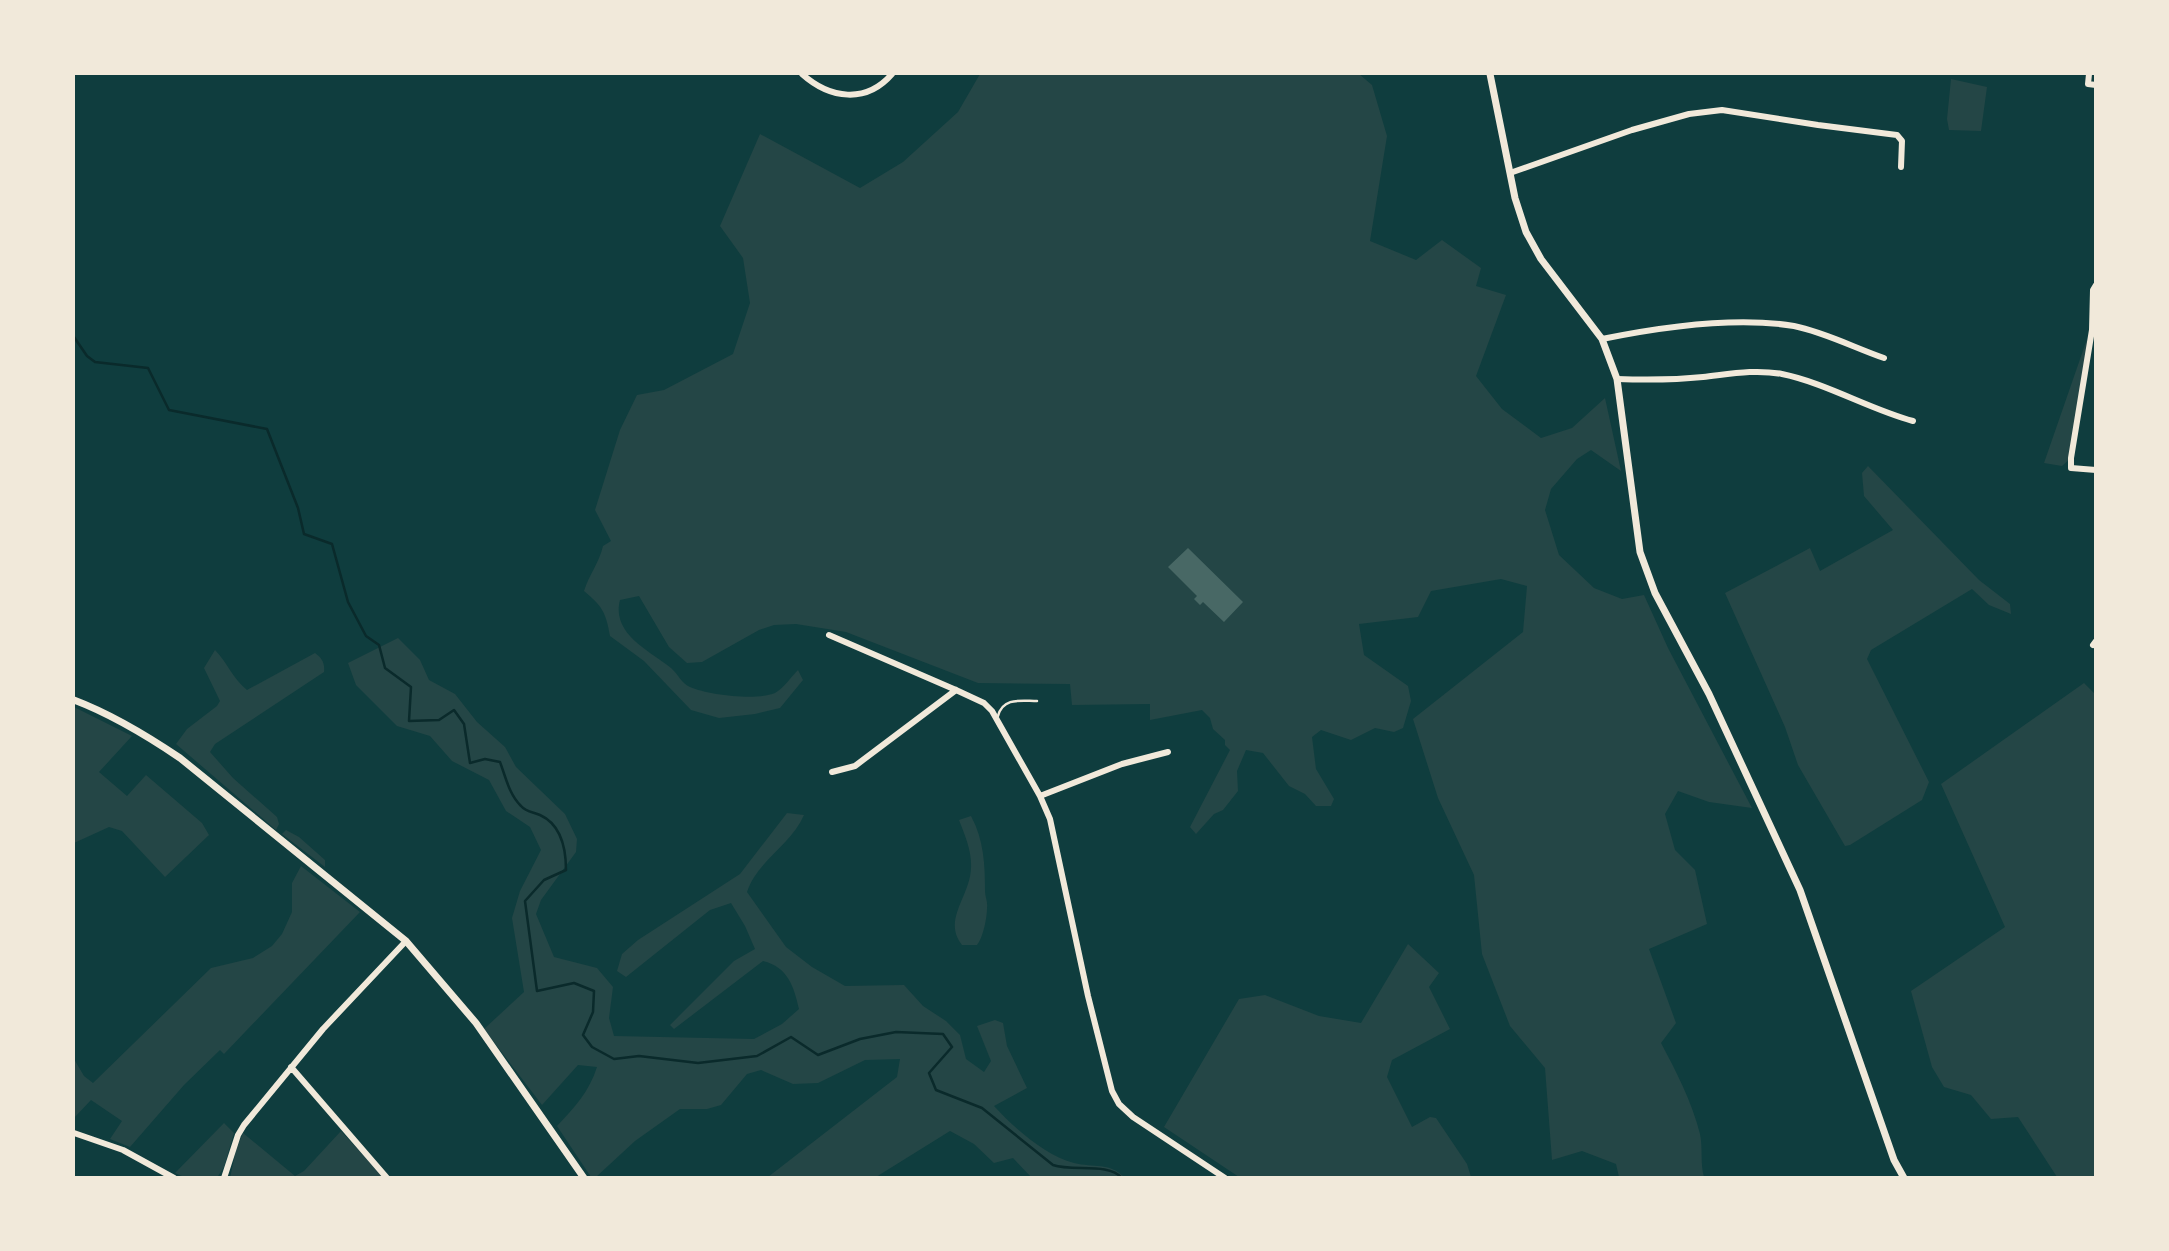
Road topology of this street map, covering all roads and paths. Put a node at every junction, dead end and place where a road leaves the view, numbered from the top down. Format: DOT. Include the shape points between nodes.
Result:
graph roads {
  1 [pos="802,74"];
  2 [pos="892,74"];
  3 [pos="1490,74"];
  4 [pos="2089,74"];
  5 [pos="2095,85"];
  6 [pos="1901,167"];
  7 [pos="1510,173"];
  8 [pos="2095,285"];
  9 [pos="1602,338"];
  10 [pos="1884,358"];
  11 [pos="1617,379"];
  12 [pos="1913,421"];
  13 [pos="2095,470"];
  14 [pos="829,635"];
  15 [pos="956,690"];
  16 [pos="74,700"];
  17 [pos="1037,701"];
  18 [pos="998,720"];
  19 [pos="1168,752"];
  20 [pos="832,772"];
  21 [pos="1040,796"];
  22 [pos="406,941"];
  23 [pos="291,1067"];
  24 [pos="74,1133"];
  25 [pos="174,1178"];
  26 [pos="224,1178"];
  27 [pos="387,1178"];
  28 [pos="584,1178"];
  29 [pos="1225,1178"];
  30 [pos="1904,1178"];
  1 -- 2 [label="street" via="833,94 873,91"];
  3 -- 7 [label="street"];
  4 -- 5 [label="street" via="2088,85"];
  6 -- 7 [label="street" via="1902,141 1897,135 1722,110 1632,130"];
  7 -- 9 [label="street" via="1526,232 1541,259"];
  8 -- 13 [label="street" via="2071,458 2071,468"];
  9 -- 10 [label="street" via="1691,326 1767,324 1795,326"];
  9 -- 11 [label="street"];
  11 -- 12 [label="street" via="1676,379 1747,371 1783,374"];
  11 -- 30 [label="street" via="1640,552 1655,593 1709,694 1800,890"];
  14 -- 15 [label="street"];
  15 -- 18 [label="street" via="984,703"];
  15 -- 20 [label="street" via="855,766"];
  16 -- 22 [label="street" via="96,708 180,758"];
  17 -- 18 [label="lane" via="1005,703"];
  18 -- 21 [label="street"];
  19 -- 21 [label="street" via="1122,764"];
  21 -- 29 [label="street" via="1057,844 1112,1091 1133,1116"];
  22 -- 23 [label="street"];
  22 -- 28 [label="street" via="476,1023"];
  23 -- 26 [label="street" via="244,1125"];
  23 -- 27 [label="street"];
  24 -- 25 [label="street" via="123,1150"];
}
